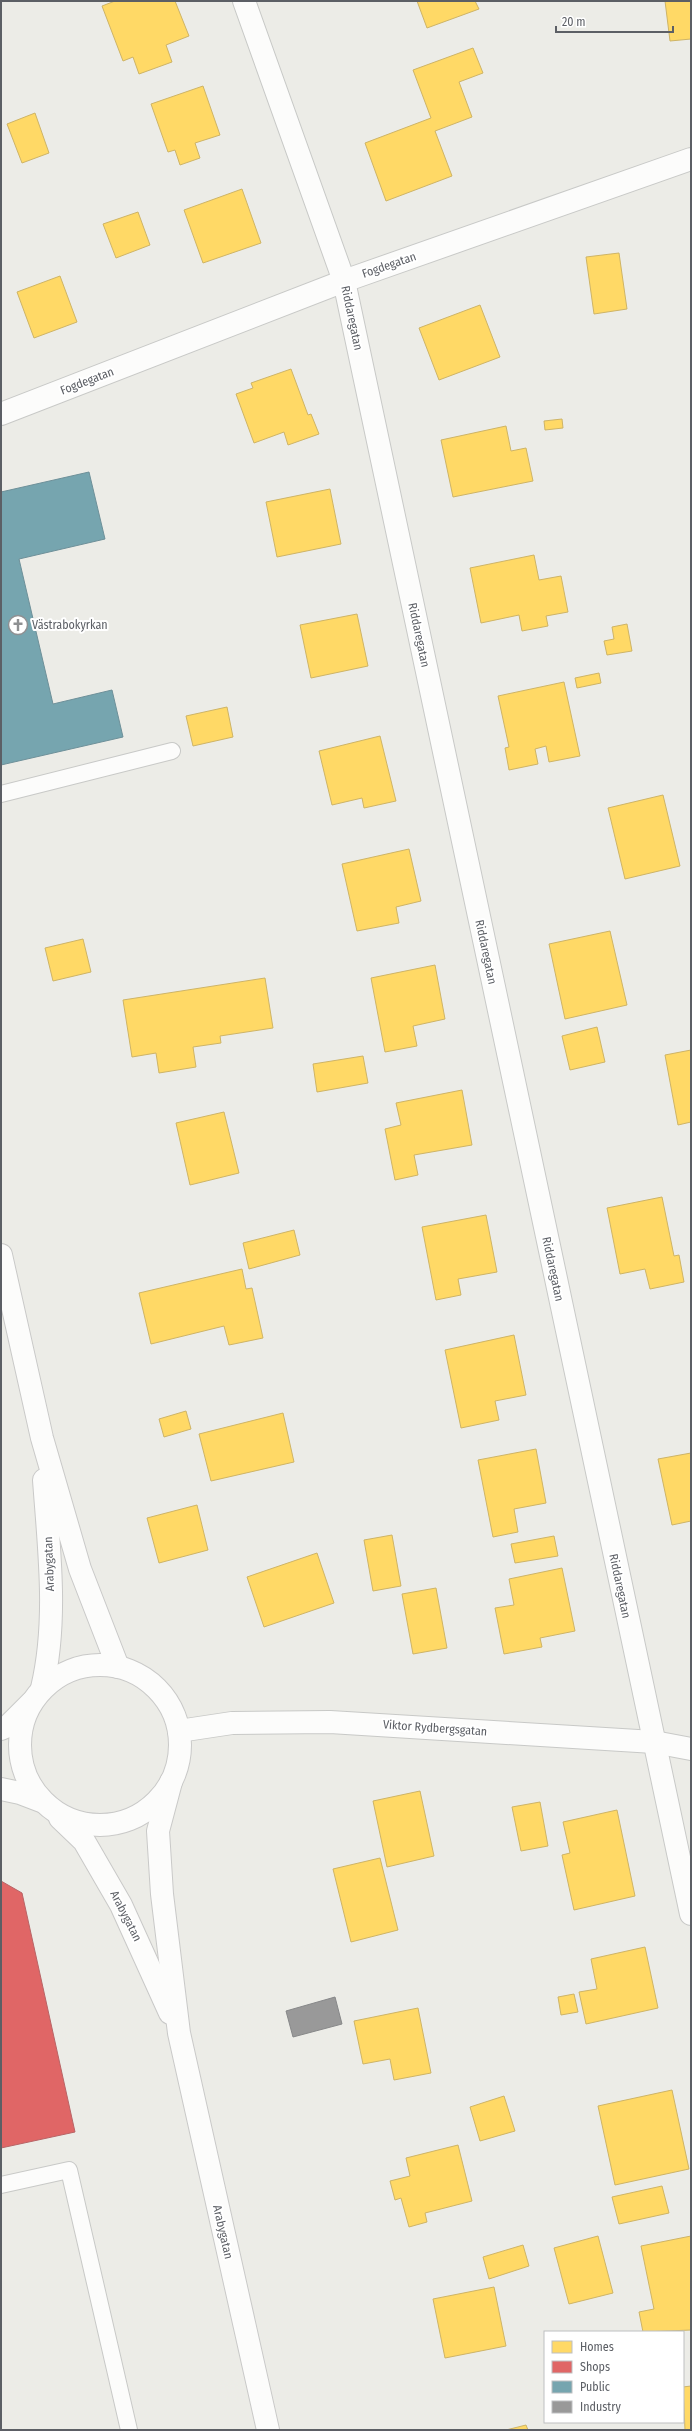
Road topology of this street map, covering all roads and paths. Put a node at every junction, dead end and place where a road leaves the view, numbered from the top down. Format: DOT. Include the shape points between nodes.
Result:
graph roads {
  1 [pos="244,1"];
  2 [pos="691,159"];
  3 [pos="344,280"];
  4 [pos="1,414"];
  5 [pos="172,751"];
  6 [pos="1,794"];
  7 [pos="1,1255"];
  8 [pos="42,1438"];
  9 [pos="118,1667"];
  10 [pos="37,1696"];
  11 [pos="1,1730"];
  12 [pos="179,1731"];
  13 [pos="654,1742"];
  14 [pos="691,1749"];
  15 [pos="171,1782"];
  16 [pos="1,1789"];
  17 [pos="47,1806"];
  18 [pos="691,1914"];
  19 [pos="179,2033"];
  20 [pos="1,2185"];
  21 [pos="129,2430"];
  22 [pos="268,2430"];
  1 -- 3 [label="street, Riddaregatan"];
  2 -- 3 [label="street, Fogdegatan"];
  3 -- 4 [label="street, Fogdegatan"];
  3 -- 13 [label="street, Riddaregatan"];
  5 -- 6 [label="lane"];
  7 -- 8 [label="street, Arabygatan"];
  8 -- 9 [label="street, Arabygatan" via="80,1568"];
  8 -- 10 [label="street, Arabygatan" via="50,1574 47,1668"];
  9 -- 10 [label="street" via="81,1667 60,1675"];
  9 -- 12 [label="street" via="134,1673 160,1692 175,1716"];
  10 -- 11 [label="street"];
  10 -- 17 [label="street, Arabygatan" via="21,1728 19,1754 26,1779"];
  12 -- 13 [label="street, Viktor Rydbergsgatan" via="232,1723 330,1722"];
  12 -- 15 [label="street" via="179,1760"];
  13 -- 14 [label="street, Viktor Rydbergsgatan"];
  13 -- 18 [label="street, Riddaregatan"];
  15 -- 17 [label="street" via="149,1809 135,1818 120,1823 97,1826 82,1823"];
  15 -- 19 [label="street, Arabygatan" via="158,1831 162,1894"];
  16 -- 17 [label="street" via="20,1793"];
  17 -- 19 [label="street, Arabygatan" via="84,1841 144,1951"];
  19 -- 22 [label="street, Arabygatan"];
  20 -- 21 [label="lane" via="69,2170"];
}
